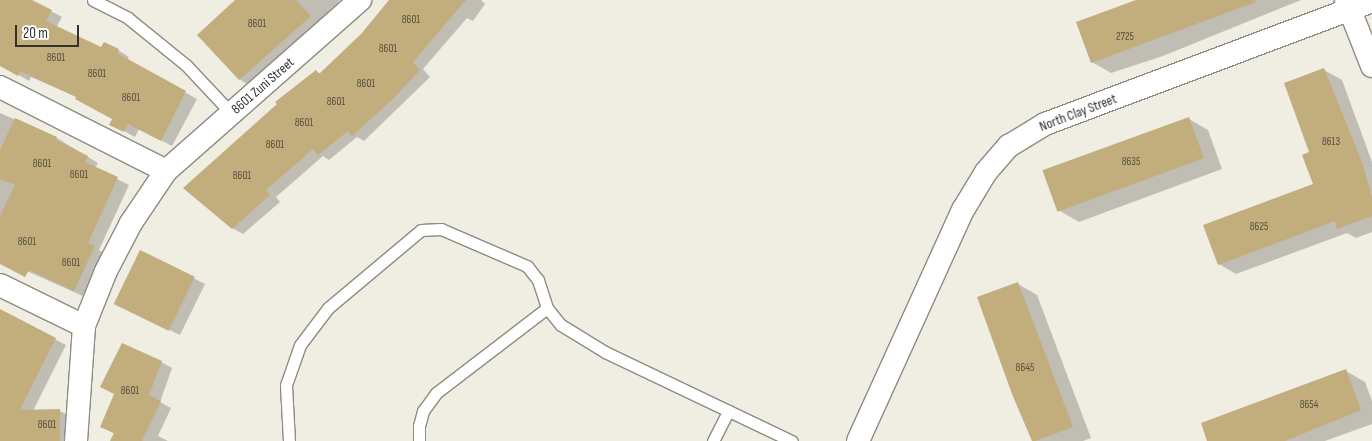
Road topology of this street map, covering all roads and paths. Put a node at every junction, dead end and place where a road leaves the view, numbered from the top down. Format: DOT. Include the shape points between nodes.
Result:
graph roads {
  1 [pos="93,0"];
  2 [pos="360,0"];
  3 [pos="1372,1"];
  4 [pos="1348,5"];
  5 [pos="1372,66"];
  6 [pos="0,88"];
  7 [pos="231,113"];
  8 [pos="166,171"];
  9 [pos="0,285"];
  10 [pos="547,308"];
  11 [pos="84,326"];
  12 [pos="728,411"];
  13 [pos="76,441"];
  14 [pos="289,441"];
  15 [pos="419,441"];
  16 [pos="714,441"];
  17 [pos="792,441"];
  18 [pos="858,441"];
  1 -- 7 [label="lane" via="128,18 186,65"];
  2 -- 7 [label="street, 8601 Zuni Street"];
  3 -- 4 [label="street, North Clay Street"];
  4 -- 5 [label="street"];
  4 -- 18 [label="street, North Clay Street" via="1045,124 1009,146 986,172 964,210"];
  6 -- 8 [label="street"];
  7 -- 8 [label="street, 8601 Zuni Street"];
  8 -- 11 [label="street, 8601 Zuni Street" via="122,239"];
  9 -- 11 [label="street"];
  10 -- 12 [label="lane" via="561,325 605,352"];
  10 -- 14 [label="lane" via="538,280 526,266 441,230 420,230 328,308 300,345 286,385"];
  10 -- 15 [label="lane" via="436,393 423,411"];
  11 -- 13 [label="street, 8601 Zuni Street"];
  12 -- 16 [label="lane"];
  12 -- 17 [label="lane"];
}
